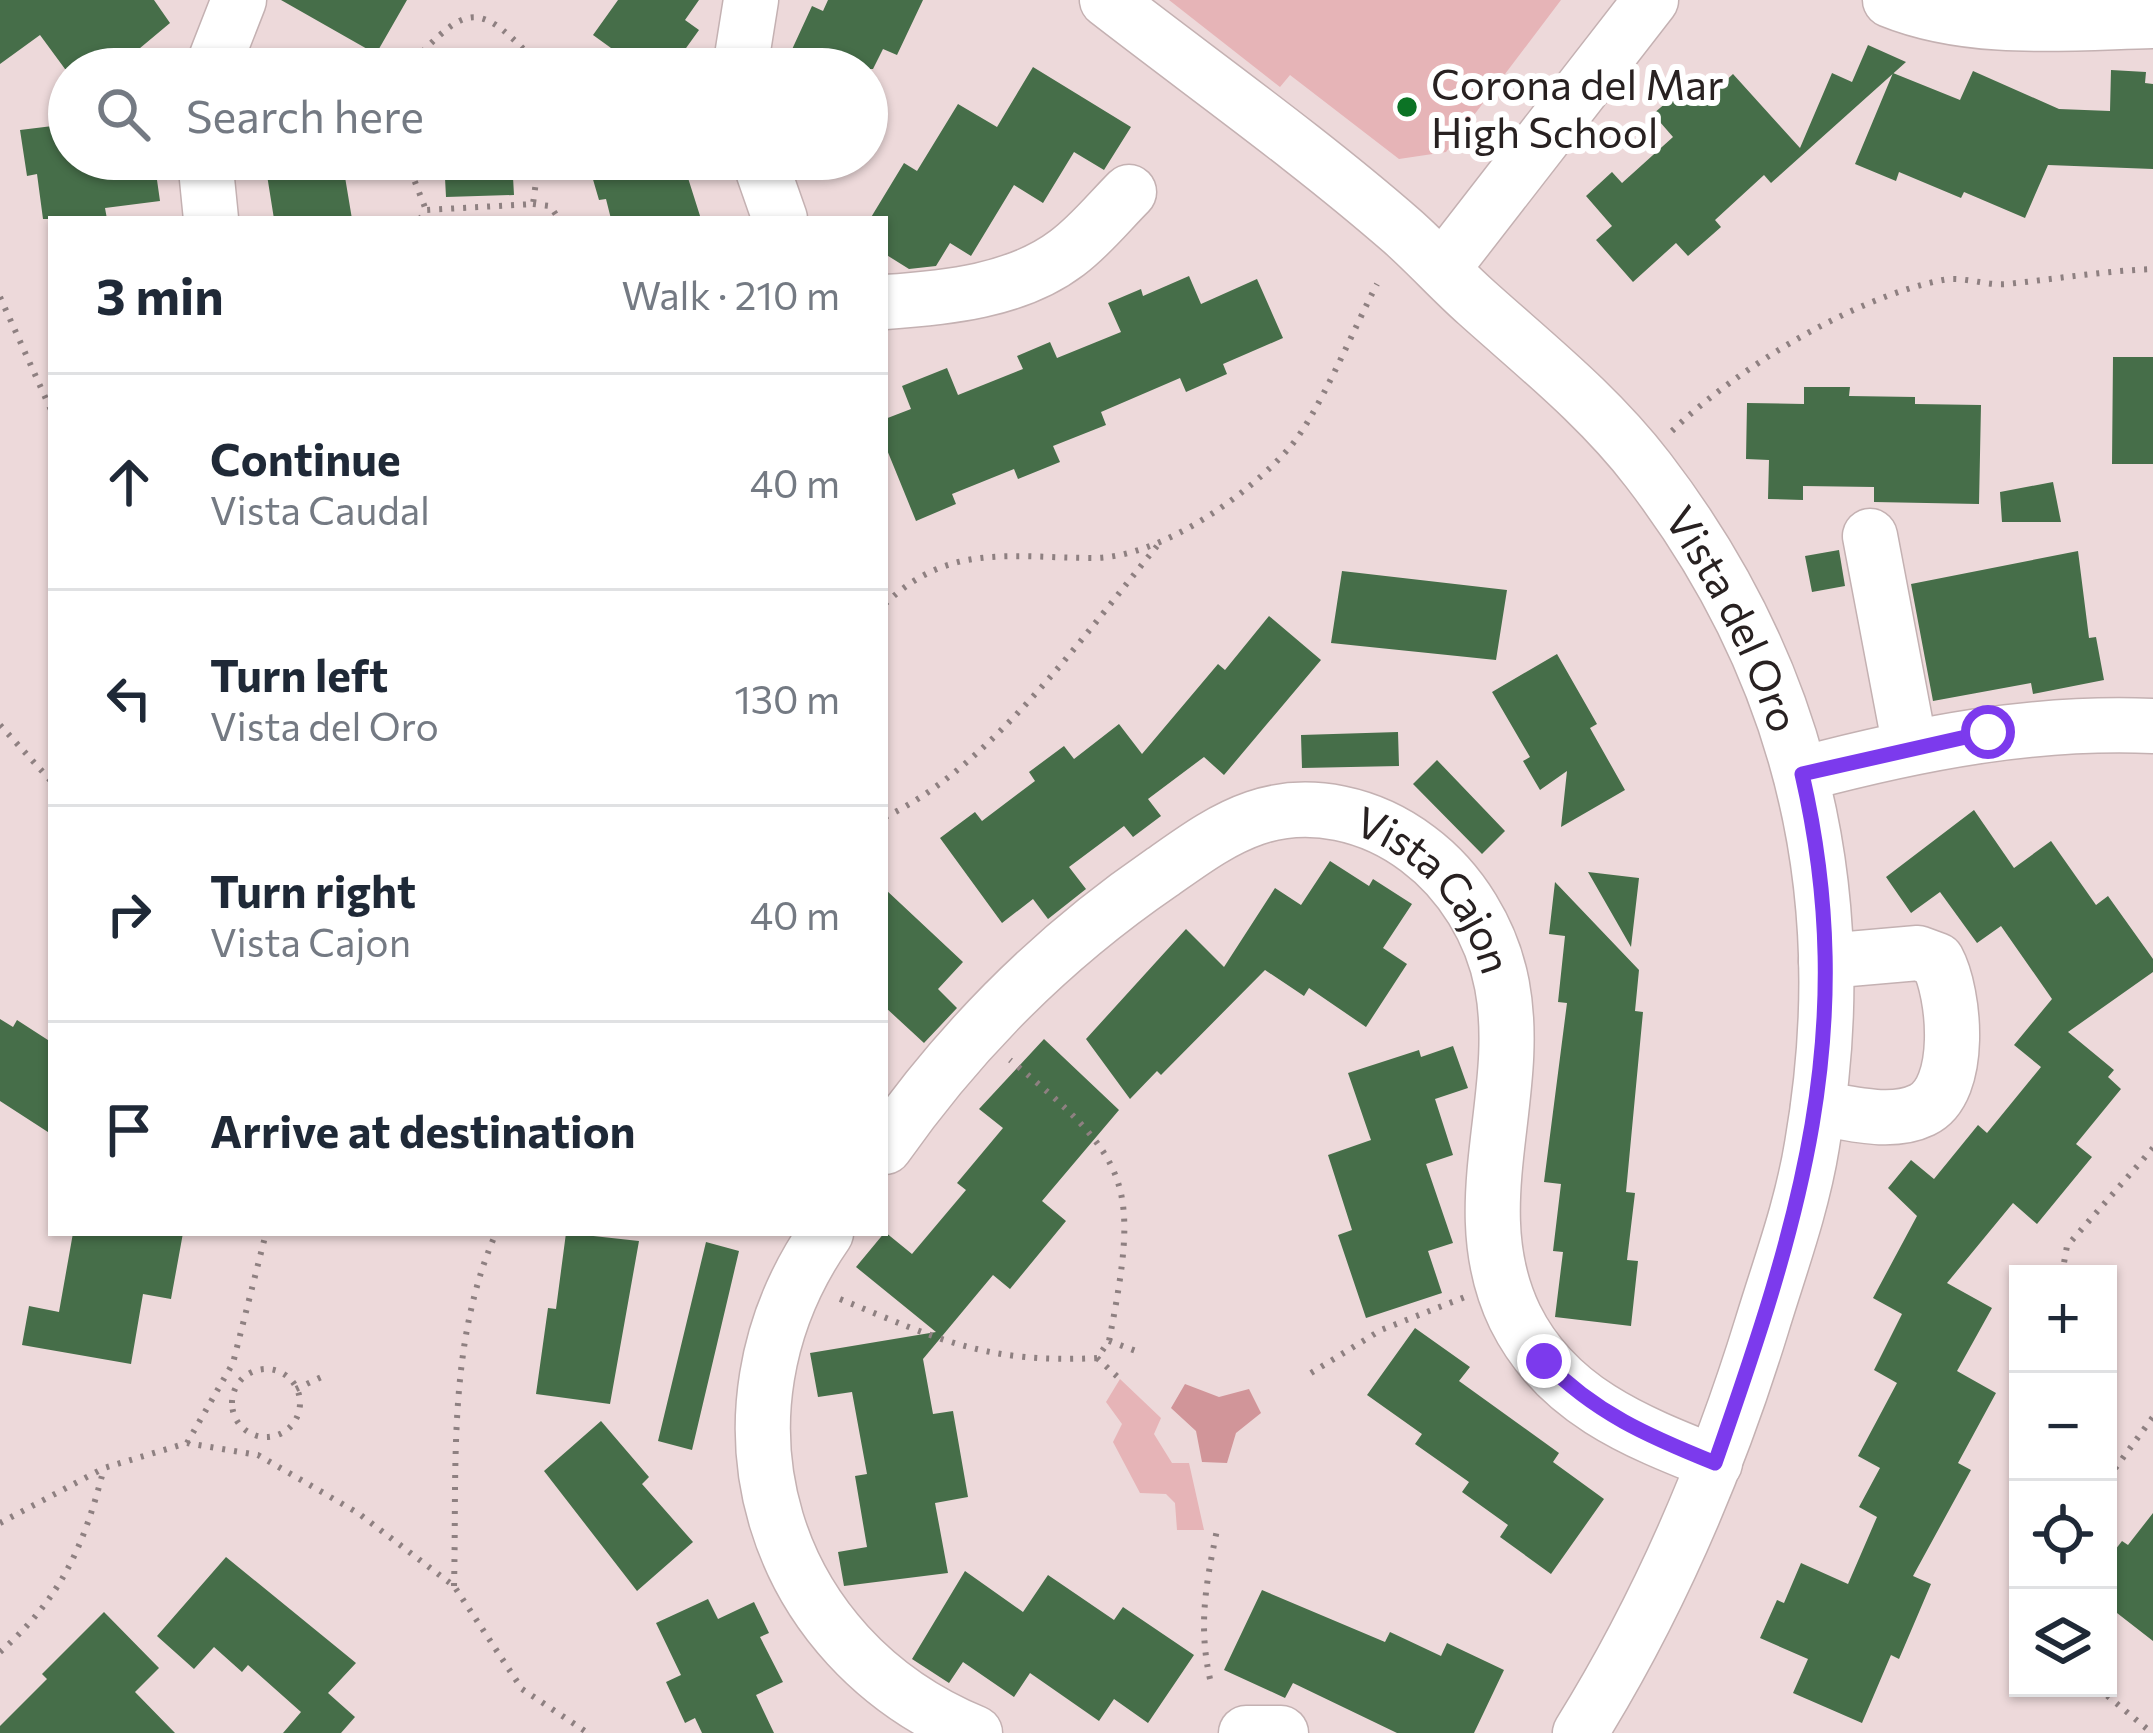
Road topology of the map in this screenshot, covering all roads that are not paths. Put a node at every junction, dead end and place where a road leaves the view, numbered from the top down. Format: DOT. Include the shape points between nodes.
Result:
graph roads {
  1 [pos="239,0"];
  2 [pos="752,0"];
  3 [pos="1107,0"];
  4 [pos="1651,0"];
  5 [pos="1890,0"];
  6 [pos="1974,9"];
  7 [pos="2153,21"];
  8 [pos="220,48"];
  9 [pos="744,48"];
  10 [pos="207,180"];
  11 [pos="766,180"];
  12 [pos="1129,193"];
  13 [pos="212,216"];
  14 [pos="779,216"];
  15 [pos="1443,268"];
  16 [pos="888,302"];
  17 [pos="1870,536"];
  18 [pos="2153,726"];
  19 [pos="1910,747"];
  20 [pos="1802,774"];
  21 [pos="1826,961"];
  22 [pos="1818,1108"];
  23 [pos="888,1144"];
  24 [pos="824,1236"];
  25 [pos="1715,1463"];
  26 [pos="950,1728"];
  27 [pos="1246,1733"];
  28 [pos="1281,1733"];
  29 [pos="1580,1733"];
  1 -- 8 [label="street"];
  2 -- 9 [label="street"];
  3 -- 15 [label="street, Vista del Oro"];
  4 -- 15 [label="street"];
  5 -- 6 [label="street"];
  6 -- 7 [label="street"];
  10 -- 13 [label="street"];
  11 -- 14 [label="street"];
  12 -- 16 [label="street" via="1066,254 1008,282"];
  15 -- 20 [label="street, Vista del Oro" via="1555,370 1657,482 1772,677"];
  17 -- 19 [label="street"];
  18 -- 19 [label="street" via="2019,729"];
  19 -- 20 [label="street"];
  20 -- 21 [label="street, Vista del Oro"];
  21 -- 22 [label="street, Vista del Oro"];
  21 -- 22 [label="street" via="1918,952 1937,960 1947,979 1953,1046 1943,1087 1920,1112 1882,1118"];
  22 -- 25 [label="street, Vista del Oro" via="1802,1194"];
  23 -- 25 [label="street, Vista Cajon" via="948,1065 1034,975 1215,835 1294,810 1366,819 1434,861 1465,896 1502,983 1507,1031 1491,1232 1516,1318 1580,1398 1623,1426"];
  24 -- 26 [label="street" via="786,1302 771,1350 762,1451 770,1501 800,1580 837,1636"];
  25 -- 29 [label="street, Vista del Oro" via="1645,1619"];
  27 -- 28 [label="street"];
}
